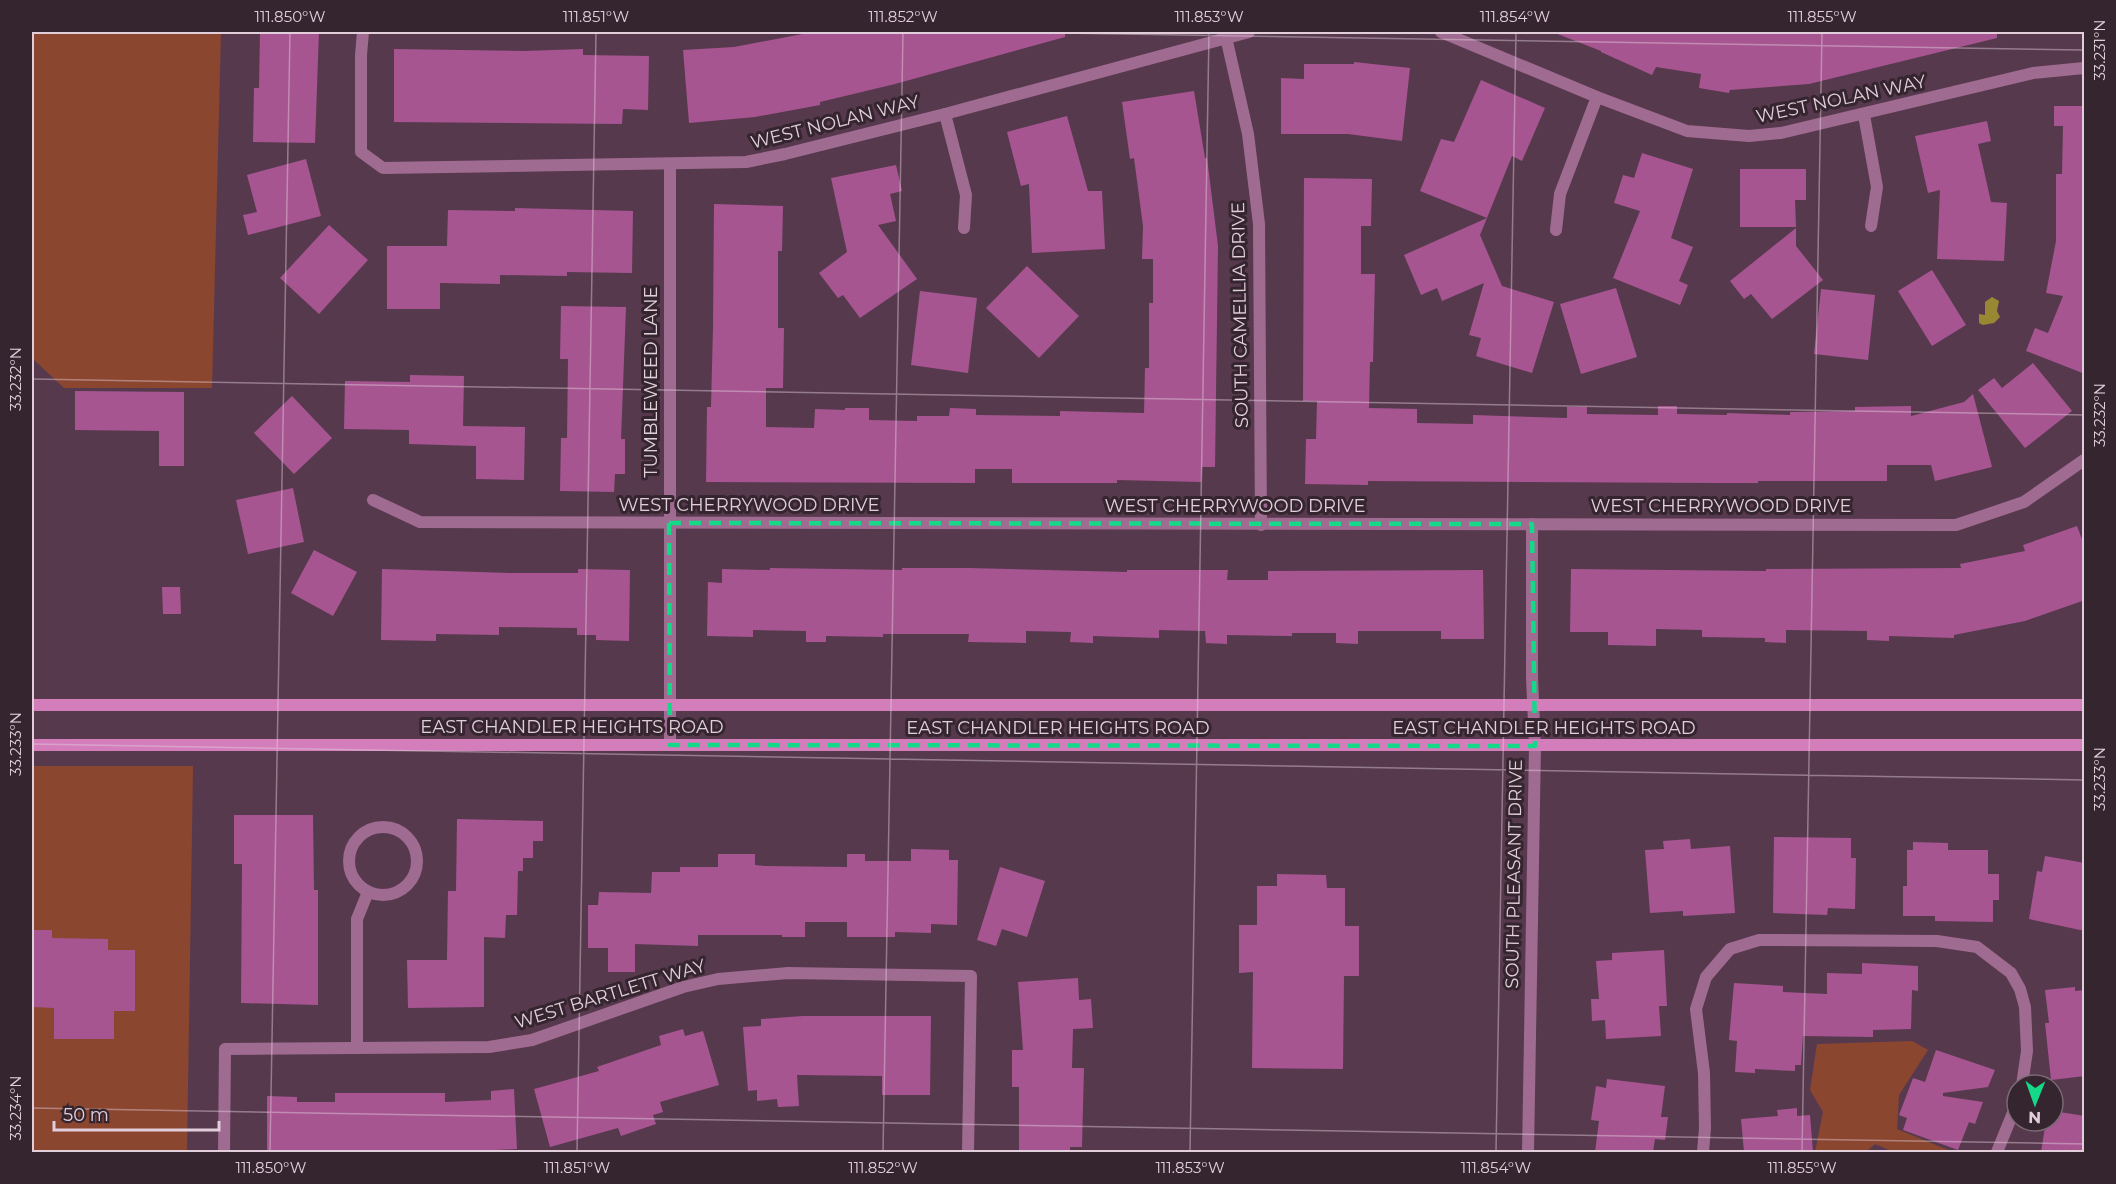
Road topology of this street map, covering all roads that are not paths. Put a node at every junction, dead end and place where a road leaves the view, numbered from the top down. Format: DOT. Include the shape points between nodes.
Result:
graph roads {
  1 [pos="363,32"];
  2 [pos="1249,32"];
  3 [pos="1441,32"];
  4 [pos="1226,36"];
  5 [pos="2085,68"];
  6 [pos="1597,97"];
  7 [pos="945,114"];
  8 [pos="1864,115"];
  9 [pos="670,164"];
  10 [pos="1871,226"];
  11 [pos="964,228"];
  12 [pos="1556,230"];
  13 [pos="2085,460"];
  14 [pos="373,500"];
  15 [pos="669,523"];
  16 [pos="1532,524"];
  17 [pos="1261,525"];
  18 [pos="1532,704"];
  19 [pos="32,705"];
  20 [pos="670,705"];
  21 [pos="2085,705"];
  22 [pos="670,745"];
  23 [pos="2085,745"];
  24 [pos="32,746"];
  25 [pos="1535,746"];
  26 [pos="368,892"];
  27 [pos="357,1048"];
  28 [pos="2024,1073"];
  29 [pos="2005,1132"];
  30 [pos="224,1152"];
  31 [pos="968,1152"];
  32 [pos="1528,1152"];
  33 [pos="1703,1152"];
  34 [pos="1997,1152"];
  1 -- 9 [label="street, WEST NOLAN WAY" via="361,152 383,168"];
  2 -- 4 [label="street, WEST NOLAN WAY"];
  3 -- 6 [label="street, WEST NOLAN WAY"];
  4 -- 7 [label="street, WEST NOLAN WAY"];
  4 -- 17 [label="street, SOUTH CAMELLIA DRIVE" via="1248,134 1259,224"];
  5 -- 8 [label="street, WEST NOLAN WAY" via="2032,73"];
  6 -- 8 [label="street, WEST NOLAN WAY" via="1688,131 1749,136"];
  6 -- 12 [label="street" via="1560,194"];
  7 -- 9 [label="street, WEST NOLAN WAY" via="746,162"];
  7 -- 11 [label="street" via="966,195"];
  8 -- 10 [label="street" via="1877,187"];
  9 -- 15 [label="street, TUMBLEWEED LANE"];
  13 -- 16 [label="street, WEST CHERRYWOOD DRIVE" via="2024,502 1956,525"];
  14 -- 15 [label="street, WEST CHERRYWOOD DRIVE" via="420,522"];
  15 -- 17 [label="street, WEST CHERRYWOOD DRIVE"];
  15 -- 20 [label="street, TUMBLEWEED LANE"];
  16 -- 17 [label="street, WEST CHERRYWOOD DRIVE"];
  16 -- 18 [label="street, SOUTH PLEASANT DRIVE"];
  18 -- 20 [label="main road, EAST CHANDLER HEIGHTS ROAD"];
  18 -- 21 [label="main road, EAST CHANDLER HEIGHTS ROAD"];
  18 -- 25 [label="street, SOUTH PLEASANT DRIVE"];
  19 -- 20 [label="main road, EAST CHANDLER HEIGHTS ROAD"];
  20 -- 22 [label="street, TUMBLEWEED LANE"];
  22 -- 24 [label="main road, EAST CHANDLER HEIGHTS ROAD"];
  22 -- 25 [label="main road, EAST CHANDLER HEIGHTS ROAD"];
  23 -- 25 [label="main road, EAST CHANDLER HEIGHTS ROAD"];
  25 -- 32 [label="street, SOUTH PLEASANT DRIVE"];
  26 -- 26 [label="street" via="389,895 407,886 413,878 416,848 392,827 370,829 353,844 349,855 352,876"];
  26 -- 27 [label="street" via="357,919"];
  27 -- 30 [label="street, WEST BARTLETT WAY" via="225,1048"];
  27 -- 31 [label="street, WEST BARTLETT WAY" via="511,1044 683,987 752,975 970,975"];
  28 -- 33 [label="street" via="2027,1051 2020,989 2011,973 1977,947 1937,941 1759,940 1730,949 1706,977 1696,1009 1704,1073"];
  29 -- 34 [label="street"];
}
